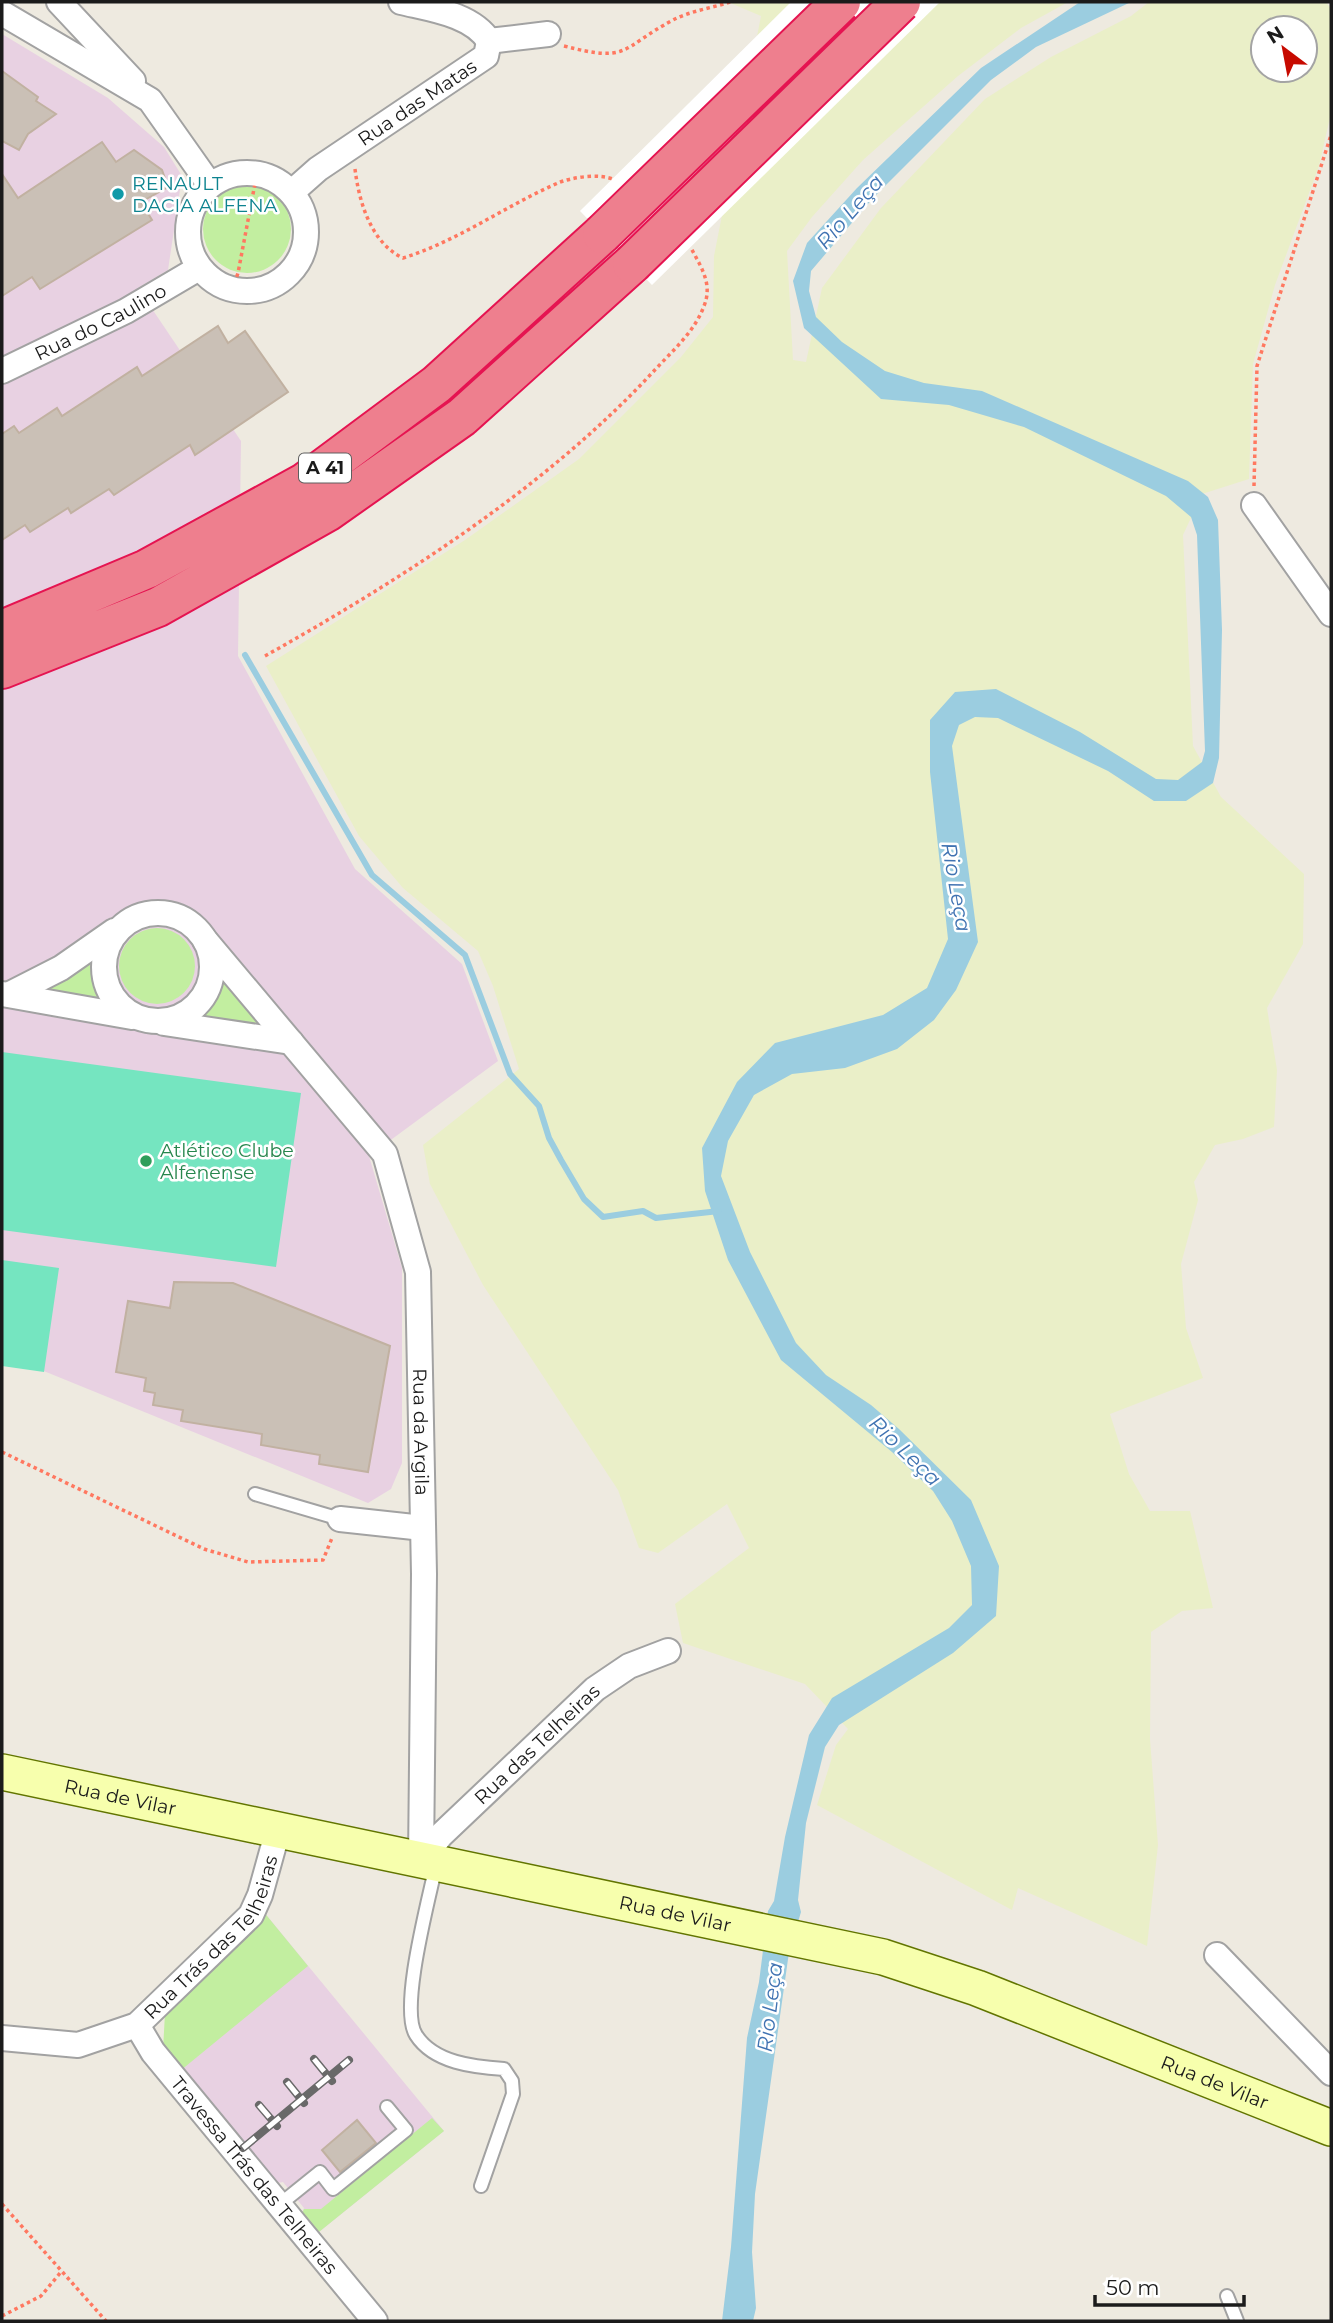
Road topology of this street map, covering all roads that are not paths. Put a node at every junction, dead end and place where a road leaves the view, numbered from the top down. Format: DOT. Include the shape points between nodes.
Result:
graph roads {
  1 [pos="59,2"];
  2 [pos="401,2"];
  3 [pos="841,2"];
  4 [pos="901,2"];
  5 [pos="442,7"];
  6 [pos="2,13"];
  7 [pos="548,34"];
  8 [pos="489,41"];
  9 [pos="150,100"];
  10 [pos="210,185"];
  11 [pos="292,192"];
  12 [pos="199,268"];
  13 [pos="2,372"];
  14 [pos="1254,505"];
  15 [pos="1331,614"];
  16 [pos="2,630"];
  17 [pos="2,669"];
  18 [pos="128,921"];
  19 [pos="205,940"];
  20 [pos="6,994"];
  21 [pos="148,1021"];
  22 [pos="291,1042"];
  23 [pos="255,1494"];
  24 [pos="340,1519"];
  25 [pos="423,1528"];
  26 [pos="668,1651"];
  27 [pos="2,1772"];
  28 [pos="278,1830"];
  29 [pos="429,1861"];
  30 [pos="1217,1955"];
  31 [pos="137,2025"];
  32 [pos="2,2038"];
  33 [pos="1331,2073"];
  34 [pos="387,2107"];
  35 [pos="1330,2128"];
  36 [pos="481,2186"];
  37 [pos="279,2205"];
  38 [pos="1227,2296"];
  39 [pos="375,2321"];
  40 [pos="1237,2321"];
  1 -- 9 [label="street"];
  2 -- 5 [label="street, Rua das Matas"];
  3 -- 16 [label="highway, A 41, bridge" via="602,234 437,384 304,483 147,569"];
  4 -- 17 [label="highway, A 41, bridge" via="632,264 462,417 327,512 158,607"];
  5 -- 8 [label="street, Rua das Matas" via="479,29"];
  6 -- 9 [label="street"];
  7 -- 8 [label="street"];
  8 -- 11 [label="street, Rua das Matas" via="486,56 318,169"];
  9 -- 10 [label="street"];
  10 -- 11 [label="street" via="224,177 257,173"];
  10 -- 12 [label="street" via="197,199 187,234"];
  11 -- 12 [label="street" via="307,225 306,243 290,275 263,290 232,290"];
  12 -- 13 [label="street, Rua do Caulino" via="126,312"];
  14 -- 15 [label="street"];
  18 -- 19 [label="street, Rua da Argila" via="162,912 194,926"];
  18 -- 20 [label="street, Rua da Argila" via="61,968"];
  18 -- 21 [label="street, Rua da Argila" via="106,948 104,974 112,999"];
  19 -- 21 [label="street" via="212,971 201,1000 174,1019"];
  19 -- 22 [label="street, Rua da Argila"];
  20 -- 21 [label="street, Rua da Argila"];
  21 -- 22 [label="street, Rua da Argila"];
  22 -- 25 [label="street, Rua da Argila" via="385,1154 418,1272"];
  23 -- 24 [label="lane"];
  24 -- 25 [label="street"];
  25 -- 29 [label="street, Rua da Argila"];
  26 -- 29 [label="street, Rua das Telheiras" via="629,1666 595,1689 441,1835"];
  27 -- 28 [label="street, Rua de Vilar"];
  28 -- 29 [label="street, Rua de Vilar"];
  28 -- 31 [label="street, Rua Trás das Telheiras" via="251,1915"];
  29 -- 35 [label="street, Rua de Vilar" via="883,1957 977,1988"];
  29 -- 36 [label="lane" via="410,2007 416,2034 437,2055 504,2069 512,2081 513,2094"];
  30 -- 33 [label="street"];
  31 -- 32 [label="street, Rua Trás das Telheiras" via="78,2045"];
  31 -- 37 [label="street, Travessa Trás das Telheiras" via="153,2052"];
  34 -- 37 [label="lane" via="405,2130 333,2189 320,2172"];
  37 -- 39 [label="street, Travessa Trás das Telheiras"];
  38 -- 40 [label="lane"];
}
